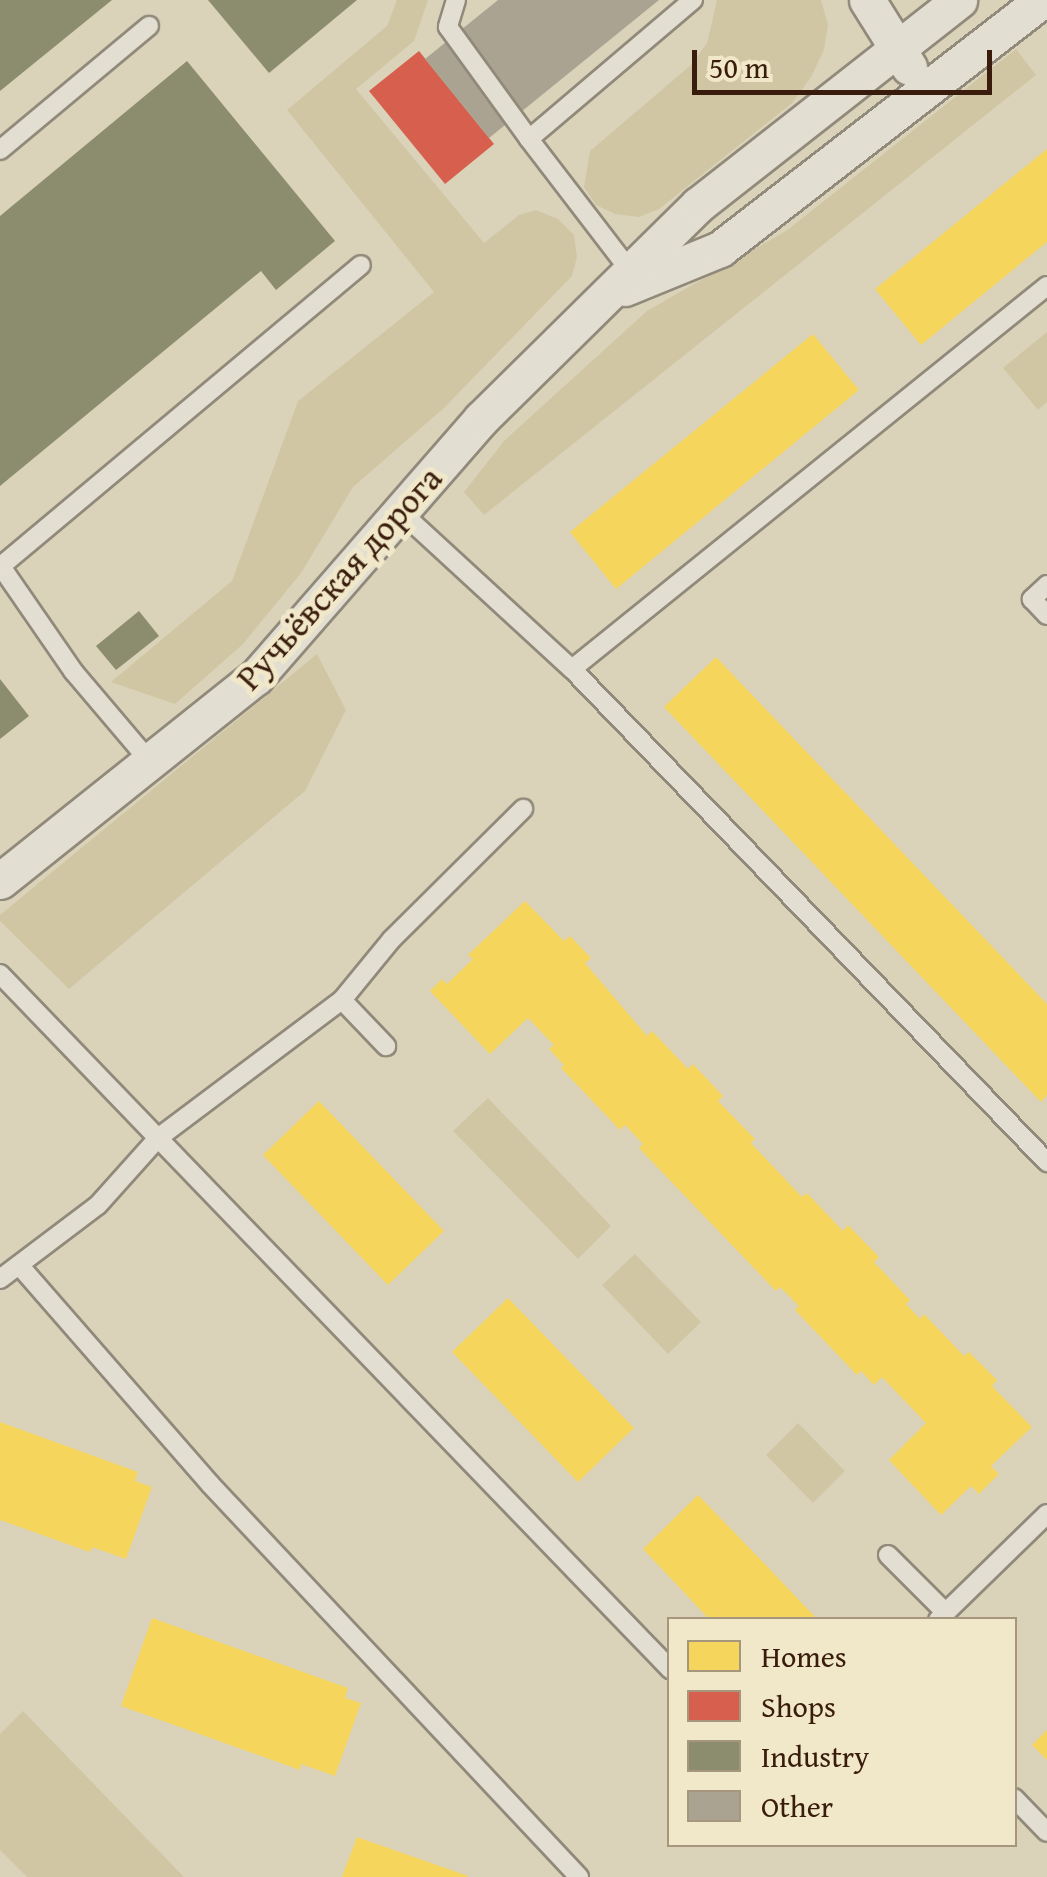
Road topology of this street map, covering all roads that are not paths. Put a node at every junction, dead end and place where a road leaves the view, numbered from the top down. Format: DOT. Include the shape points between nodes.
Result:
graph roads {
  1 [pos="456,0"];
  2 [pos="693,0"];
  3 [pos="867,0"];
  4 [pos="959,0"];
  5 [pos="1042,0"];
  6 [pos="149,26"];
  7 [pos="896,48"];
  8 [pos="926,90"];
  9 [pos="529,140"];
  10 [pos="0,150"];
  11 [pos="360,265"];
  12 [pos="622,283"];
  13 [pos="1047,286"];
  14 [pos="402,512"];
  15 [pos="0,565"];
  16 [pos="1047,585"];
  17 [pos="1047,615"];
  18 [pos="572,669"];
  19 [pos="151,763"];
  20 [pos="523,810"];
  21 [pos="0,881"];
  22 [pos="0,974"];
  23 [pos="342,1000"];
  24 [pos="386,1046"];
  25 [pos="158,1138"];
  26 [pos="1047,1162"];
  27 [pos="19,1265"];
  28 [pos="0,1280"];
  29 [pos="1047,1514"];
  30 [pos="888,1555"];
  31 [pos="942,1616"];
  32 [pos="667,1667"];
  33 [pos="1017,1801"];
  34 [pos="1047,1832"];
  35 [pos="579,1877"];
  1 -- 9 [label="lane" via="448,28"];
  2 -- 9 [label="lane"];
  3 -- 7 [label="street"];
  4 -- 7 [label="street, Ручьёвская дорога"];
  5 -- 8 [label="street, Ручьёвская дорога"];
  6 -- 10 [label="lane"];
  7 -- 8 [label="street"];
  7 -- 12 [label="street, Ручьёвская дорога" via="698,204"];
  8 -- 12 [label="street, Ручьёвская дорога" via="720,249"];
  9 -- 12 [label="lane"];
  11 -- 15 [label="lane"];
  12 -- 14 [label="street, Ручьёвская дорога" via="481,419"];
  13 -- 18 [label="lane"];
  14 -- 18 [label="lane"];
  14 -- 19 [label="street, Ручьёвская дорога" via="256,677"];
  15 -- 19 [label="lane" via="73,672"];
  16 -- 17 [label="lane" via="1032,599"];
  18 -- 26 [label="lane"];
  19 -- 21 [label="street, Ручьёвская дорога"];
  20 -- 23 [label="lane" via="392,939"];
  22 -- 25 [label="lane"];
  23 -- 24 [label="lane"];
  23 -- 25 [label="lane"];
  25 -- 27 [label="lane" via="98,1205"];
  25 -- 32 [label="lane"];
  27 -- 28 [label="lane"];
  27 -- 35 [label="lane" via="223,1498"];
  29 -- 31 [label="lane"];
  30 -- 31 [label="lane"];
  33 -- 34 [label="lane"];
}
